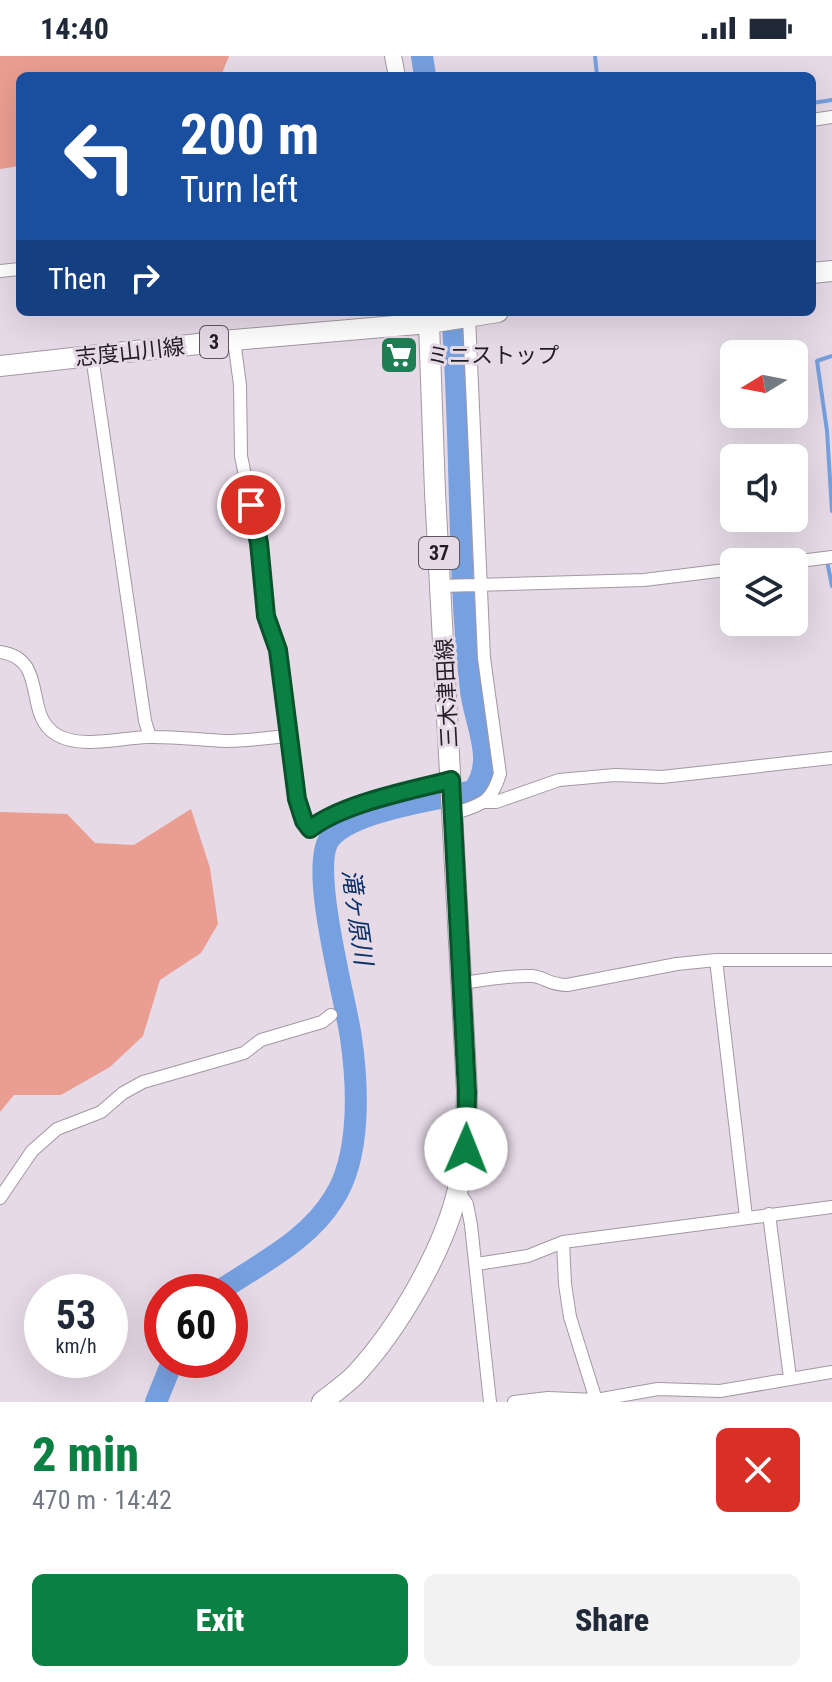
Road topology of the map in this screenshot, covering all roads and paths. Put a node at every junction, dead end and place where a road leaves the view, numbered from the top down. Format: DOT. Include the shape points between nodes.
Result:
graph roads {
  1 [pos="472,316"];
  2 [pos="466,317"];
  3 [pos="433,319"];
  4 [pos="234,340"];
  5 [pos="92,356"];
  6 [pos="0,363"];
  7 [pos="832,557"];
  8 [pos="808,560"];
  9 [pos="720,571"];
  10 [pos="479,585"];
  11 [pos="445,586"];
  12 [pos="0,652"];
  13 [pos="287,736"];
  14 [pos="150,737"];
  15 [pos="832,758"];
  16 [pos="451,782"];
  17 [pos="486,802"];
  18 [pos="453,810"];
  19 [pos="716,960"];
  20 [pos="832,960"];
  21 [pos="462,983"];
  22 [pos="331,1015"];
  23 [pos="458,1191"];
  24 [pos="0,1198"];
  25 [pos="832,1207"];
  26 [pos="769,1214"];
  27 [pos="746,1217"];
  28 [pos="563,1242"];
  29 [pos="477,1264"];
  30 [pos="832,1372"];
  31 [pos="790,1378"];
  32 [pos="596,1400"];
  33 [pos="322,1402"];
  34 [pos="490,1402"];
  35 [pos="514,1402"];
  1 -- 2 [label="main road, 志度山川線 / 3"];
  2 -- 3 [label="main road, 志度山川線 / 3"];
  2 -- 10 [label="street"];
  3 -- 4 [label="main road, 志度山川線 / 3"];
  3 -- 11 [label="main road, 三木津田線 / 37" via="433,445"];
  4 -- 5 [label="main road, 志度山川線 / 3"];
  4 -- 13 [label="street" via="241,456 259,543 266,616 278,650"];
  5 -- 6 [label="main road, 志度山川線 / 3"];
  5 -- 14 [label="street"];
  7 -- 8 [label="street"];
  9 -- 10 [label="street" via="644,580"];
  10 -- 11 [label="street"];
  10 -- 17 [label="street" via="500,774"];
  11 -- 16 [label="main road, 三木津田線 / 37"];
  12 -- 14 [label="street" via="15,654 26,664 41,718 60,737 74,742"];
  13 -- 14 [label="street" via="230,741"];
  13 -- 16 [label="street" via="297,799 310,829 340,812"];
  15 -- 17 [label="street" via="675,776 574,778"];
  16 -- 18 [label="main road, 三木津田線 / 37"];
  17 -- 18 [label="street"];
  18 -- 21 [label="main road, 三木津田線 / 37"];
  19 -- 20 [label="street"];
  19 -- 21 [label="street" via="567,985 551,985 537,976"];
  19 -- 27 [label="street"];
  21 -- 23 [label="main road, 三木津田線 / 37" via="466,1149"];
  22 -- 24 [label="street" via="261,1040 244,1053 143,1082 101,1112 57,1129 32,1151"];
  23 -- 29 [label="street" via="467,1204"];
  23 -- 33 [label="main road, 三木津田線 / 37" via="415,1290 386,1338"];
  25 -- 26 [label="street"];
  26 -- 27 [label="street"];
  26 -- 31 [label="street"];
  27 -- 28 [label="street"];
  28 -- 29 [label="street" via="528,1256"];
  28 -- 32 [label="street" via="570,1317"];
  29 -- 34 [label="street"];
  30 -- 31 [label="street"];
  31 -- 32 [label="street" via="720,1391 644,1390"];
  32 -- 35 [label="street"];
}
